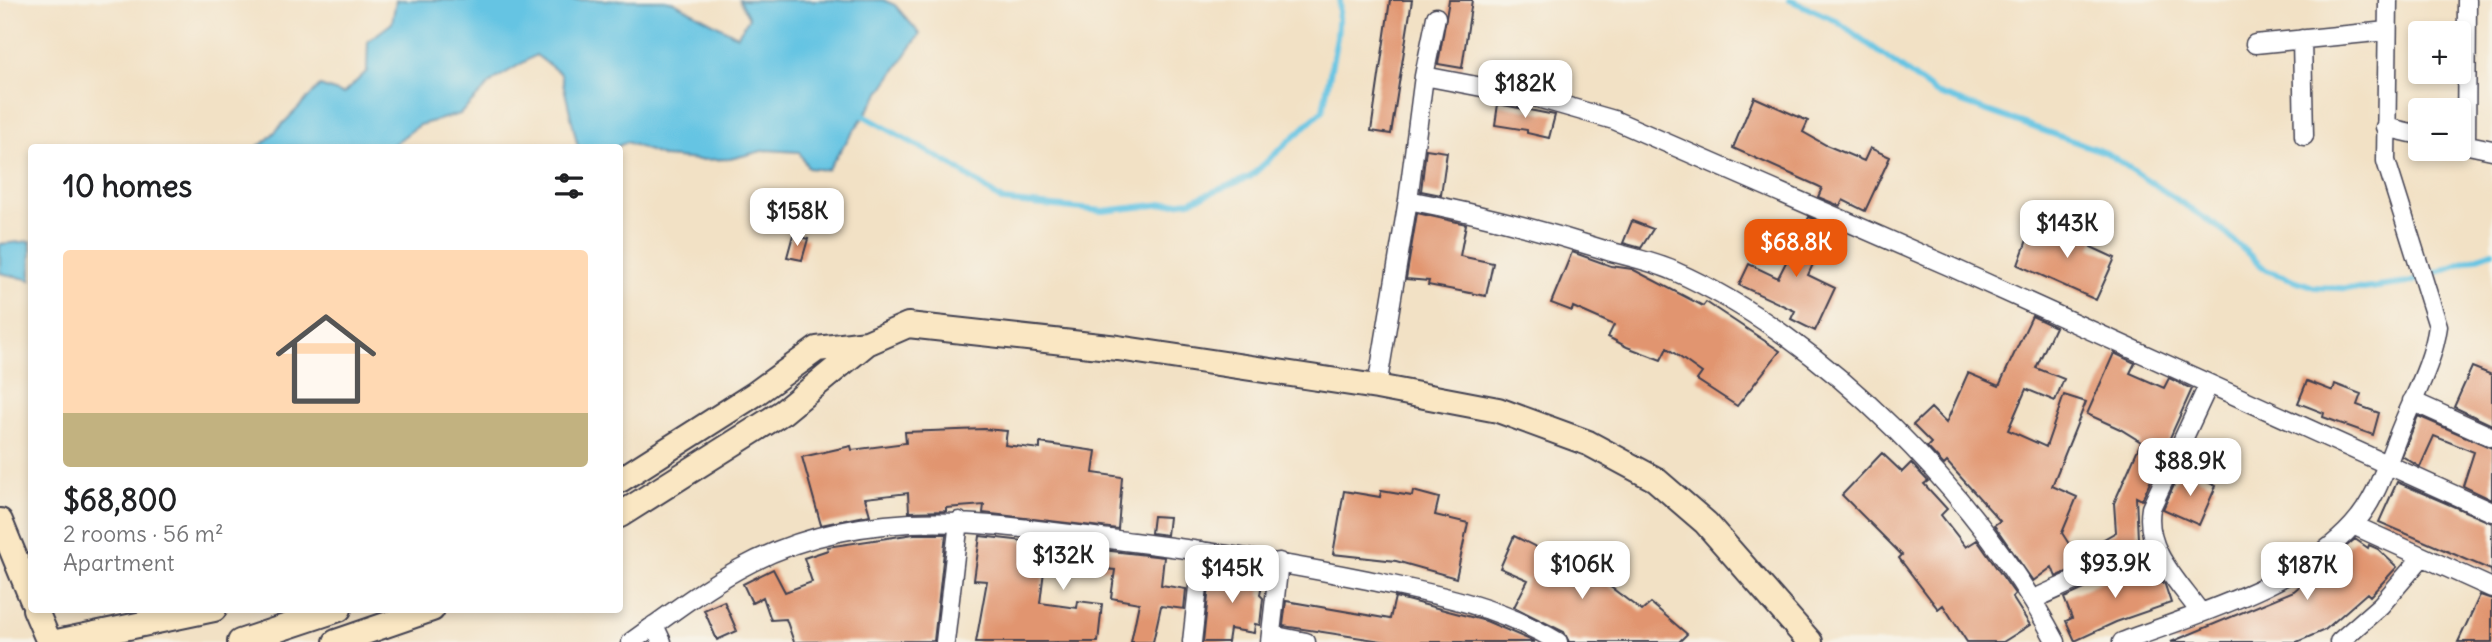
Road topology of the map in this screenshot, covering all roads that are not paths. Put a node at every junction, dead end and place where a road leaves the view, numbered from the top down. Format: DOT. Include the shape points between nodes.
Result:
graph roads {
  1 [pos="2388,0"];
  2 [pos="2467,0"];
  3 [pos="1436,17"];
  4 [pos="2387,31"];
  5 [pos="2302,39"];
  6 [pos="2255,44"];
  7 [pos="1424,76"];
  8 [pos="2464,98"];
  9 [pos="2385,127"];
  10 [pos="2408,132"];
  11 [pos="2304,136"];
  12 [pos="2471,146"];
  13 [pos="2492,150"];
  14 [pos="1408,200"];
  15 [pos="867,344"];
  16 [pos="2208,386"];
  17 [pos="1377,387"];
  18 [pos="2412,401"];
  19 [pos="2492,436"];
  20 [pos="2386,464"];
  21 [pos="623,478"];
  22 [pos="623,512"];
  23 [pos="2492,512"];
  24 [pos="0,521"];
  25 [pos="959,521"];
  26 [pos="2353,525"];
  27 [pos="2153,545"];
  28 [pos="1202,551"];
  29 [pos="2422,557"];
  30 [pos="1279,562"];
  31 [pos="2492,588"];
  32 [pos="28,589"];
  33 [pos="2034,599"];
  34 [pos="2200,612"];
  35 [pos="37,613"];
  36 [pos="195,613"];
  37 [pos="327,613"];
  38 [pos="420,613"];
  39 [pos="654,625"];
  40 [pos="1271,639"];
  41 [pos="49,642"];
  42 [pos="57,642"];
  43 [pos="240,642"];
  44 [pos="336,642"];
  45 [pos="631,642"];
  46 [pos="662,642"];
  47 [pos="945,642"];
  48 [pos="1192,642"];
  49 [pos="1306,642"];
  50 [pos="1558,642"];
  51 [pos="1810,642"];
  52 [pos="2056,642"];
  53 [pos="2122,642"];
  54 [pos="2339,642"];
  1 -- 4 [label="street"];
  2 -- 8 [label="street"];
  3 -- 7 [label="street"];
  4 -- 5 [label="street"];
  4 -- 9 [label="street"];
  5 -- 6 [label="street"];
  5 -- 11 [label="street"];
  7 -- 14 [label="street"];
  7 -- 16 [label="street" via="1534,97 1614,120 1951,267"];
  9 -- 10 [label="street"];
  9 -- 18 [label="street" via="2386,160 2438,326 2434,353"];
  12 -- 13 [label="street"];
  14 -- 17 [label="street"];
  14 -- 33 [label="street" via="1534,228 1674,271 1759,318 1865,400 1966,505"];
  15 -- 17 [label="street" via="908,326 1118,348"];
  15 -- 21 [label="street" via="817,349"];
  15 -- 22 [label="street" via="783,412"];
  16 -- 20 [label="street"];
  16 -- 27 [label="street" via="2151,508 2147,527"];
  17 -- 51 [label="street" via="1498,410 1588,443 1655,479 1706,523"];
  18 -- 19 [label="street"];
  18 -- 20 [label="street"];
  20 -- 23 [label="street"];
  20 -- 26 [label="street" via="2373,497"];
  24 -- 32 [label="street"];
  25 -- 28 [label="street"];
  25 -- 39 [label="street" via="898,522 775,550 742,565"];
  25 -- 47 [label="street"];
  26 -- 29 [label="street"];
  26 -- 34 [label="street" via="2320,554 2267,584"];
  27 -- 33 [label="street"];
  27 -- 34 [label="street"];
  28 -- 30 [label="street"];
  28 -- 48 [label="street"];
  29 -- 31 [label="street"];
  29 -- 54 [label="street" via="2381,605"];
  30 -- 40 [label="street"];
  30 -- 50 [label="street" via="1463,600 1526,622"];
  33 -- 52 [label="street"];
  34 -- 53 [label="street"];
  35 -- 41 [label="street"];
  36 -- 42 [label="street"];
  37 -- 43 [label="street"];
  38 -- 44 [label="street"];
  39 -- 45 [label="street"];
  39 -- 46 [label="street"];
  40 -- 49 [label="street"];
}
